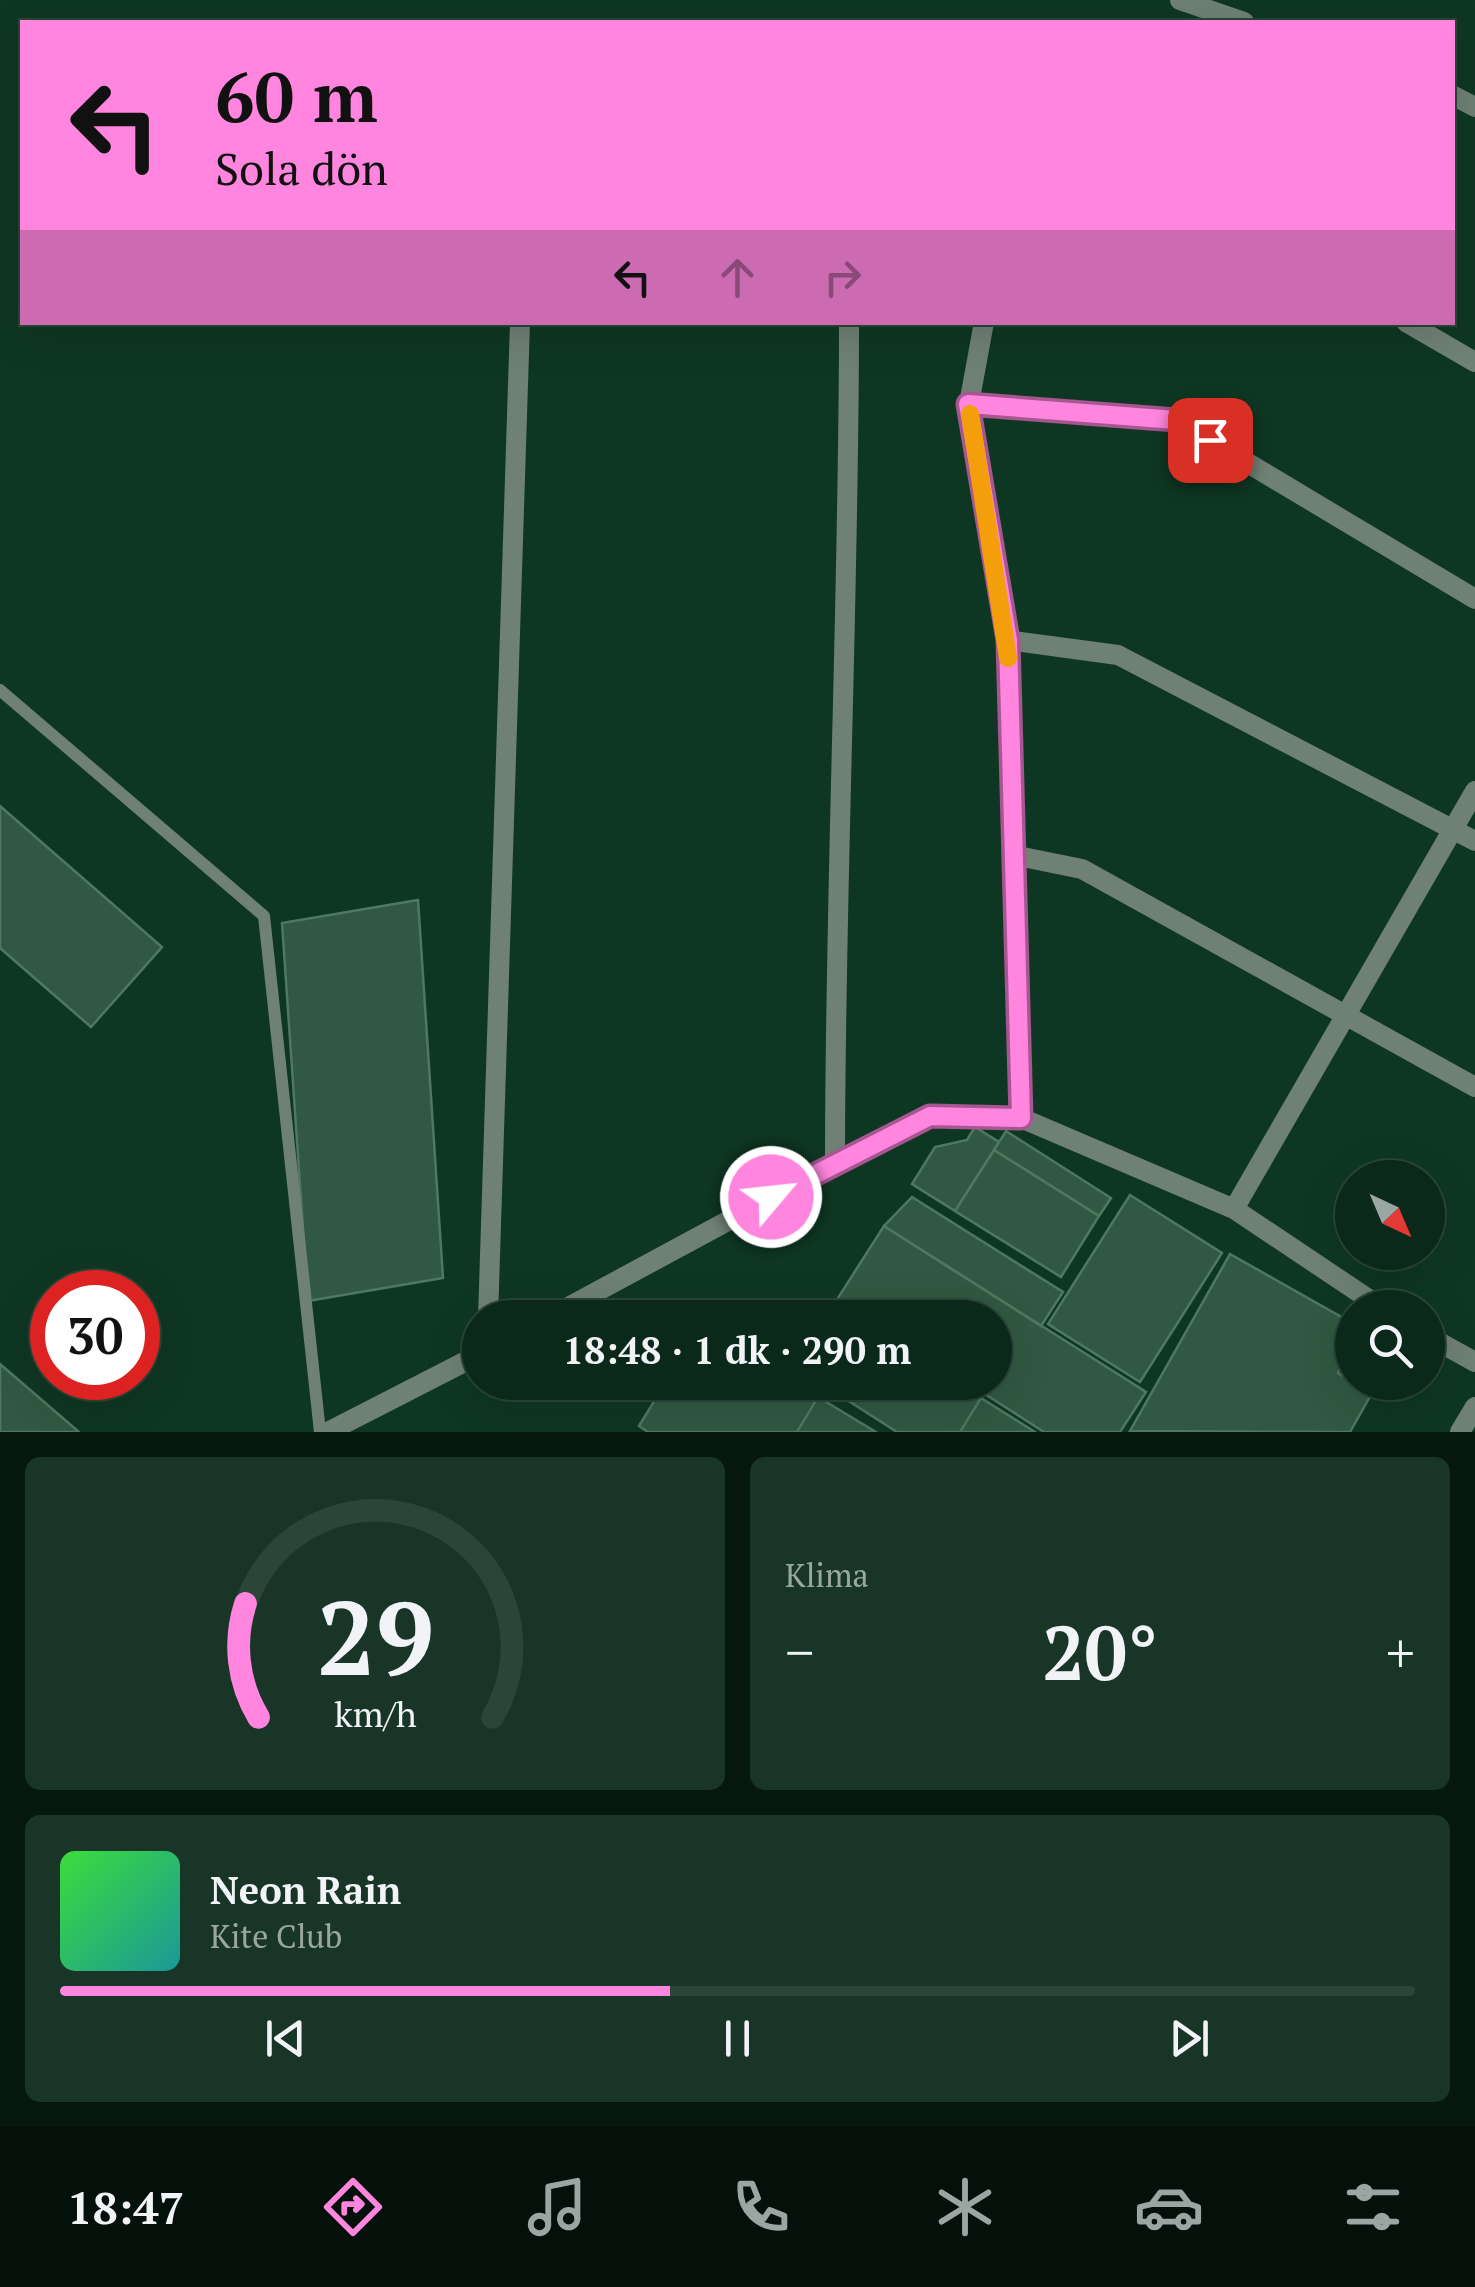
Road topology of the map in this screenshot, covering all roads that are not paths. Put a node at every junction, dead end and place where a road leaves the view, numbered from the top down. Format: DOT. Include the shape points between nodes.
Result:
graph roads {
  1 [pos="1180,0"];
  2 [pos="1238,20"];
  3 [pos="520,325"];
  4 [pos="848,325"];
  5 [pos="983,325"];
  6 [pos="1411,325"];
  7 [pos="1475,362"];
  8 [pos="968,404"];
  9 [pos="1475,599"];
  10 [pos="1008,640"];
  11 [pos="0,690"];
  12 [pos="1475,791"];
  13 [pos="1453,829"];
  14 [pos="1475,841"];
  15 [pos="1014,855"];
  16 [pos="1345,1016"];
  17 [pos="1475,1087"];
  18 [pos="1021,1118"];
  19 [pos="835,1162"];
  20 [pos="1234,1209"];
  21 [pos="1355,1290"];
  22 [pos="489,1300"];
  23 [pos="581,1300"];
  24 [pos="1445,1345"];
  25 [pos="1475,1362"];
  26 [pos="462,1363"];
  27 [pos="1475,1407"];
  28 [pos="320,1432"];
  29 [pos="328,1432"];
  30 [pos="1460,1432"];
  1 -- 2 [label="street"];
  3 -- 22 [label="street"];
  4 -- 19 [label="street"];
  5 -- 8 [label="street"];
  6 -- 7 [label="street"];
  8 -- 9 [label="street" via="1176,420"];
  8 -- 10 [label="street"];
  10 -- 13 [label="street" via="1118,655"];
  10 -- 15 [label="street"];
  11 -- 28 [label="lane" via="264,916"];
  12 -- 13 [label="street"];
  13 -- 14 [label="street"];
  13 -- 16 [label="street"];
  15 -- 16 [label="street" via="1082,869"];
  15 -- 18 [label="street"];
  16 -- 17 [label="street"];
  16 -- 20 [label="street"];
  18 -- 19 [label="street" via="930,1116"];
  18 -- 20 [label="street"];
  19 -- 23 [label="street"];
  20 -- 21 [label="street"];
  24 -- 25 [label="street"];
  26 -- 29 [label="street"];
  27 -- 30 [label="street"];
}
